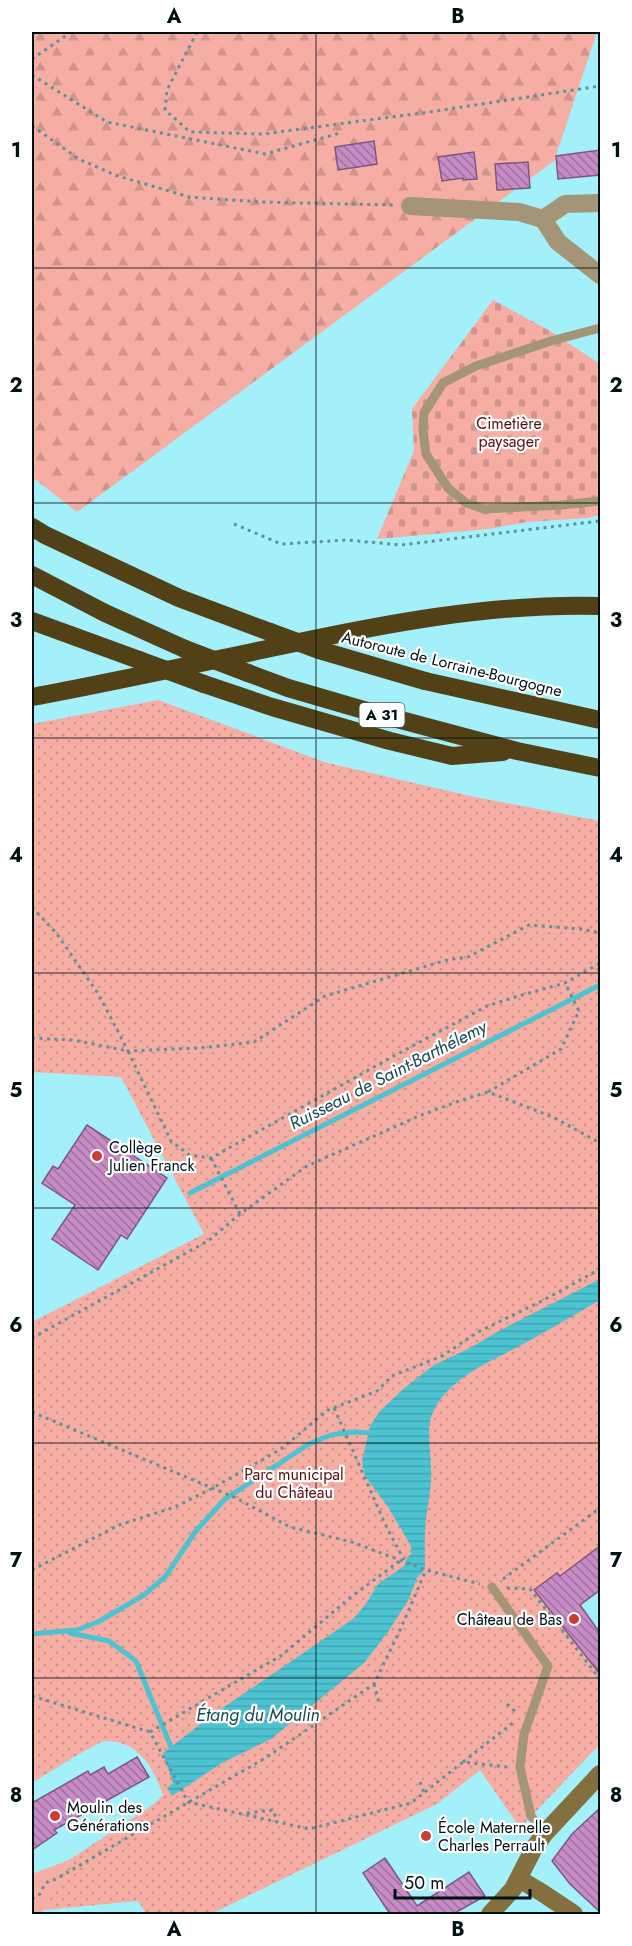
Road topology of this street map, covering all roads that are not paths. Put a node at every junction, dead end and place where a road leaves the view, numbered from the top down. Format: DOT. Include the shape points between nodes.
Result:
graph roads {
  1 [pos="600,203"];
  2 [pos="410,206"];
  3 [pos="543,219"];
  4 [pos="600,276"];
  5 [pos="600,328"];
  6 [pos="600,501"];
  7 [pos="32,527"];
  8 [pos="32,575"];
  9 [pos="600,606"];
  10 [pos="32,621"];
  11 [pos="32,698"];
  12 [pos="600,720"];
  13 [pos="517,752"];
  14 [pos="600,768"];
  15 [pos="492,1587"];
  16 [pos="600,1774"];
  17 [pos="545,1833"];
  18 [pos="519,1879"];
  19 [pos="490,1914"];
  20 [pos="574,1914"];
  1 -- 3 [label="street" via="565,204"];
  2 -- 3 [label="street" via="519,212"];
  3 -- 4 [label="street" via="558,242"];
  5 -- 6 [label="lane" via="476,366 443,382 424,412 423,430 426,454 448,488 466,503 484,508"];
  7 -- 12 [label="highway, Autoroute de Lorraine-Bourgogne, bridge" via="179,598 319,650 425,681"];
  8 -- 13 [label="highway, A 31, bridge" via="185,649 288,688"];
  9 -- 11 [label="highway" via="512,608 372,626"];
  10 -- 13 [label="highway, bridge" via="204,684 390,741 452,756"];
  13 -- 14 [label="highway, A 31"];
  15 -- 17 [label="lane" via="548,1666 524,1734 520,1767 531,1816"];
  16 -- 17 [label="street"];
  17 -- 18 [label="street"];
  18 -- 19 [label="street"];
  18 -- 20 [label="street"];
}
